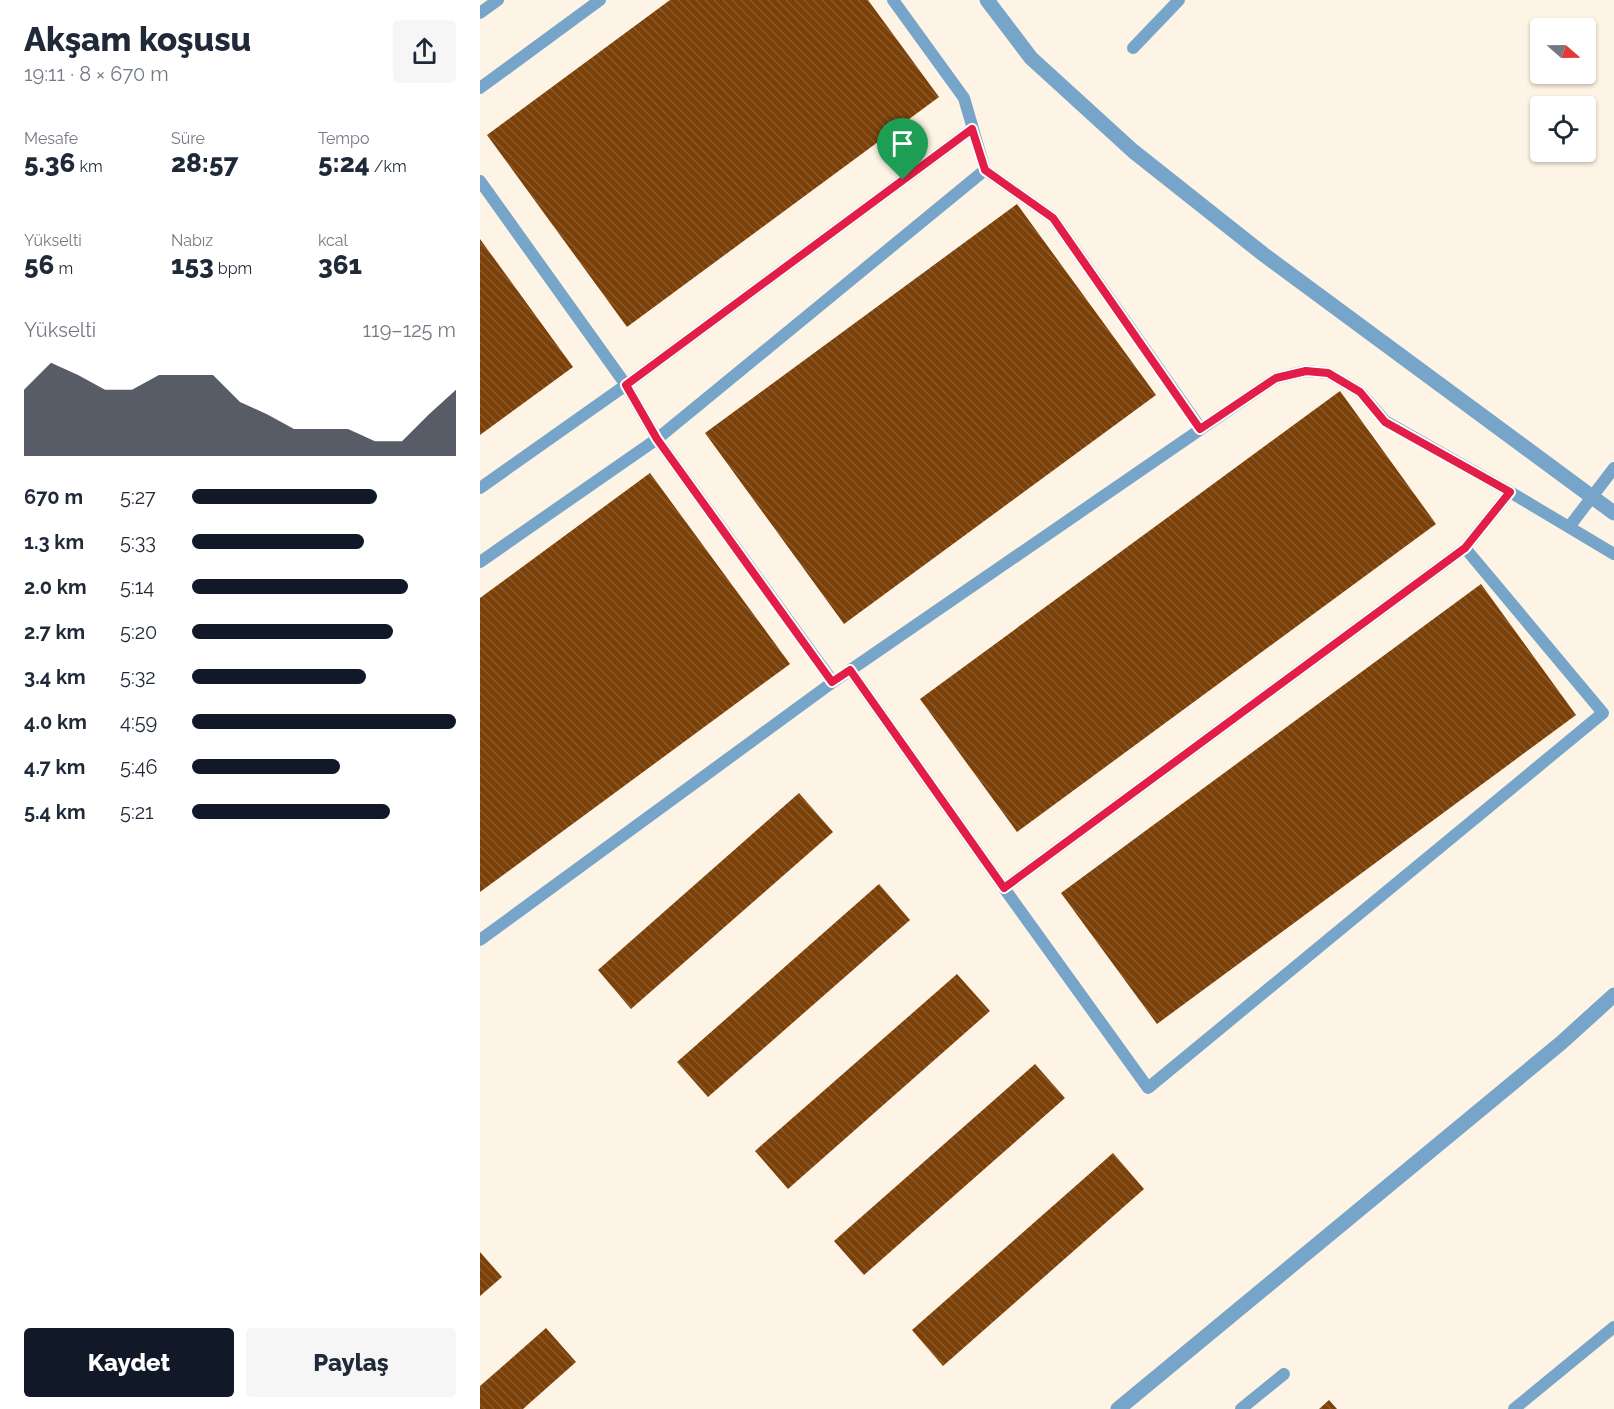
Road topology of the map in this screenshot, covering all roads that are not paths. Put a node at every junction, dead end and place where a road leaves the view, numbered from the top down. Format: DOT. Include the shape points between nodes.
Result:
graph roads {
  1 [pos="498,0"];
  2 [pos="600,0"];
  3 [pos="893,0"];
  4 [pos="987,0"];
  5 [pos="1179,0"];
  6 [pos="480,13"];
  7 [pos="1133,48"];
  8 [pos="480,88"];
  9 [pos="972,129"];
  10 [pos="985,170"];
  11 [pos="480,182"];
  12 [pos="626,385"];
  13 [pos="1200,429"];
  14 [pos="657,439"];
  15 [pos="1614,468"];
  16 [pos="480,488"];
  17 [pos="1510,492"];
  18 [pos="1591,497"];
  19 [pos="1614,513"];
  20 [pos="1569,527"];
  21 [pos="1465,548"];
  22 [pos="1614,554"];
  23 [pos="480,562"];
  24 [pos="850,670"];
  25 [pos="832,682"];
  26 [pos="1004,888"];
  27 [pos="480,940"];
  28 [pos="1614,995"];
  29 [pos="1614,1327"];
  30 [pos="1284,1374"];
  31 [pos="1118,1409"];
  32 [pos="1241,1409"];
  33 [pos="1514,1409"];
  1 -- 6 [label="lane"];
  2 -- 8 [label="lane"];
  3 -- 9 [label="lane" via="964,98"];
  4 -- 18 [label="street" via="1031,58 1133,151 1272,261"];
  5 -- 7 [label="lane"];
  9 -- 10 [label="lane"];
  9 -- 12 [label="lane"];
  10 -- 13 [label="lane" via="1053,218"];
  10 -- 14 [label="lane"];
  11 -- 12 [label="lane"];
  12 -- 14 [label="lane"];
  12 -- 16 [label="lane"];
  13 -- 17 [label="lane" via="1276,378 1306,371 1328,373 1360,392 1385,422"];
  13 -- 24 [label="lane"];
  14 -- 23 [label="lane"];
  14 -- 25 [label="lane"];
  15 -- 18 [label="lane"];
  17 -- 20 [label="lane"];
  17 -- 21 [label="lane"];
  18 -- 19 [label="street"];
  18 -- 20 [label="lane"];
  20 -- 22 [label="lane"];
  21 -- 26 [label="lane"];
  21 -- 26 [label="lane" via="1603,713 1148,1088"];
  24 -- 25 [label="lane"];
  24 -- 26 [label="lane"];
  25 -- 27 [label="lane"];
  28 -- 31 [label="street"];
  29 -- 33 [label="lane"];
  30 -- 32 [label="lane"];
}
